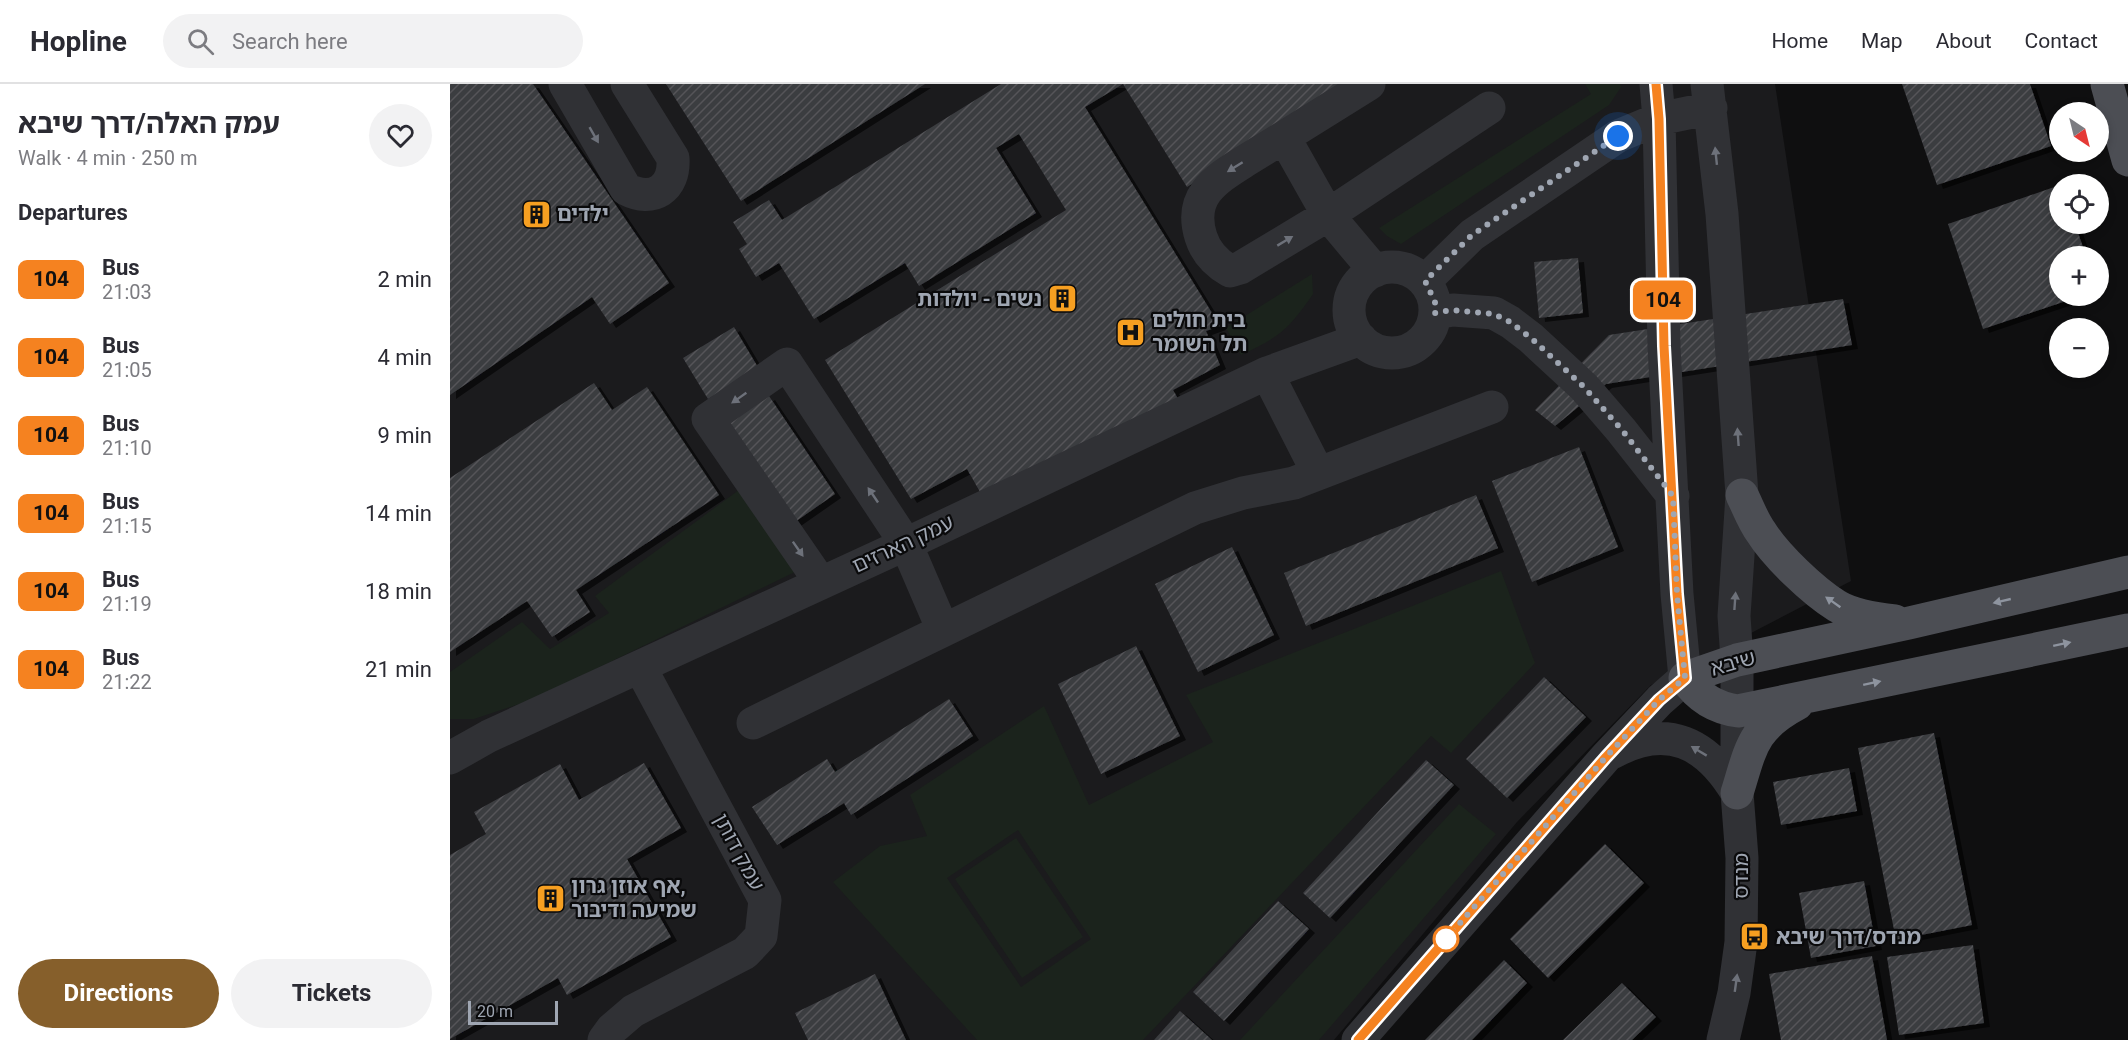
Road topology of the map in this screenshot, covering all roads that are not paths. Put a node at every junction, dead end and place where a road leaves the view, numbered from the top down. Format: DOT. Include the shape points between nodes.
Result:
graph roads {
  1 [pos="565,84"];
  2 [pos="627,84"];
  3 [pos="1369,84"];
  4 [pos="1656,84"];
  5 [pos="2107,84"];
  6 [pos="1709,96"];
  7 [pos="1488,108"];
  8 [pos="1659,119"];
  9 [pos="1284,137"];
  10 [pos="2128,160"];
  11 [pos="1328,215"];
  12 [pos="1375,271"];
  13 [pos="1425,281"];
  14 [pos="1435,313"];
  15 [pos="1360,339"];
  16 [pos="1268,373"];
  17 [pos="1492,407"];
  18 [pos="1318,473"];
  19 [pos="1742,495"];
  20 [pos="1673,496"];
  21 [pos="906,544"];
  22 [pos="2128,572"];
  23 [pos="821,583"];
  24 [pos="1909,623"];
  25 [pos="943,630"];
  26 [pos="2128,630"];
  27 [pos="1737,660"];
  28 [pos="640,667"];
  29 [pos="1685,678"];
  30 [pos="1814,695"];
  31 [pos="1738,711"];
  32 [pos="753,723"];
  33 [pos="489,736"];
  34 [pos="450,739"];
  35 [pos="1606,757"];
  36 [pos="450,758"];
  37 [pos="1737,793"];
  38 [pos="604,1040"];
  39 [pos="1358,1040"];
  40 [pos="1723,1040"];
  1 -- 2 [label="street, one-way" via="626,189 637,195 653,194 666,186 673,171 673,158"];
  3 -- 9 [label="street"];
  4 -- 8 [label="street"];
  5 -- 10 [label="main road"];
  6 -- 8 [label="street"];
  19 -- 6 [label="street, מנדס, one-way" via="1722,214"];
  7 -- 11 [label="street"];
  8 -- 13 [label="street" via="1618,136 1472,235"];
  8 -- 20 [label="street" via="1664,346"];
  9 -- 11 [label="street"];
  9 -- 11 [label="street, one-way" via="1216,179 1206,190 1199,207 1198,227 1204,245 1217,264 1230,271"];
  11 -- 12 [label="street"];
  12 -- 13 [label="street" via="1402,268"];
  12 -- 15 [label="street" via="1355,288 1350,301 1353,328"];
  13 -- 14 [label="street" via="1435,302"];
  14 -- 15 [label="street" via="1432,327 1413,348 1385,352"];
  14 -- 20 [label="street" via="1452,310 1494,314 1531,338 1584,387"];
  15 -- 16 [label="street, עמק הארזים"];
  16 -- 18 [label="street"];
  16 -- 21 [label="street, עמק הארזים"];
  17 -- 18 [label="street"];
  18 -- 25 [label="street" via="1294,483 1195,508"];
  24 -- 19 [label="main road, one-way" via="1859,615 1838,606 1780,556 1761,532"];
  27 -- 19 [label="street, מנדס, one-way" via="1734,616"];
  20 -- 29 [label="street"];
  21 -- 23 [label="street, עמק הארזים"];
  21 -- 23 [label="street, one-way" via="787,364 708,419"];
  21 -- 25 [label="street"];
  22 -- 24 [label="main road, שיבא, one-way"];
  23 -- 28 [label="street, עמק הארזים"];
  24 -- 27 [label="main road, שיבא"];
  25 -- 32 [label="street"];
  30 -- 26 [label="main road, שיבא, one-way"];
  27 -- 29 [label="main road, שיבא"];
  27 -- 31 [label="street, מנדס"];
  28 -- 33 [label="street, עמק הארזים"];
  28 -- 38 [label="street, עמק דותן" via="765,900 761,936 745,953 633,1011"];
  29 -- 31 [label="main road, שיבא" via="1709,702"];
  29 -- 35 [label="street"];
  30 -- 31 [label="main road, שיבא"];
  30 -- 37 [label="main road" via="1765,726 1753,744"];
  31 -- 37 [label="street, מנדס"];
  33 -- 34 [label="street"];
  33 -- 36 [label="street, עמק הארזים"];
  37 -- 35 [label="street, one-way" via="1715,762 1698,748 1682,742 1642,739"];
  35 -- 39 [label="street"];
  40 -- 37 [label="street, מנדס, one-way" via="1741,942 1742,858"];
}
